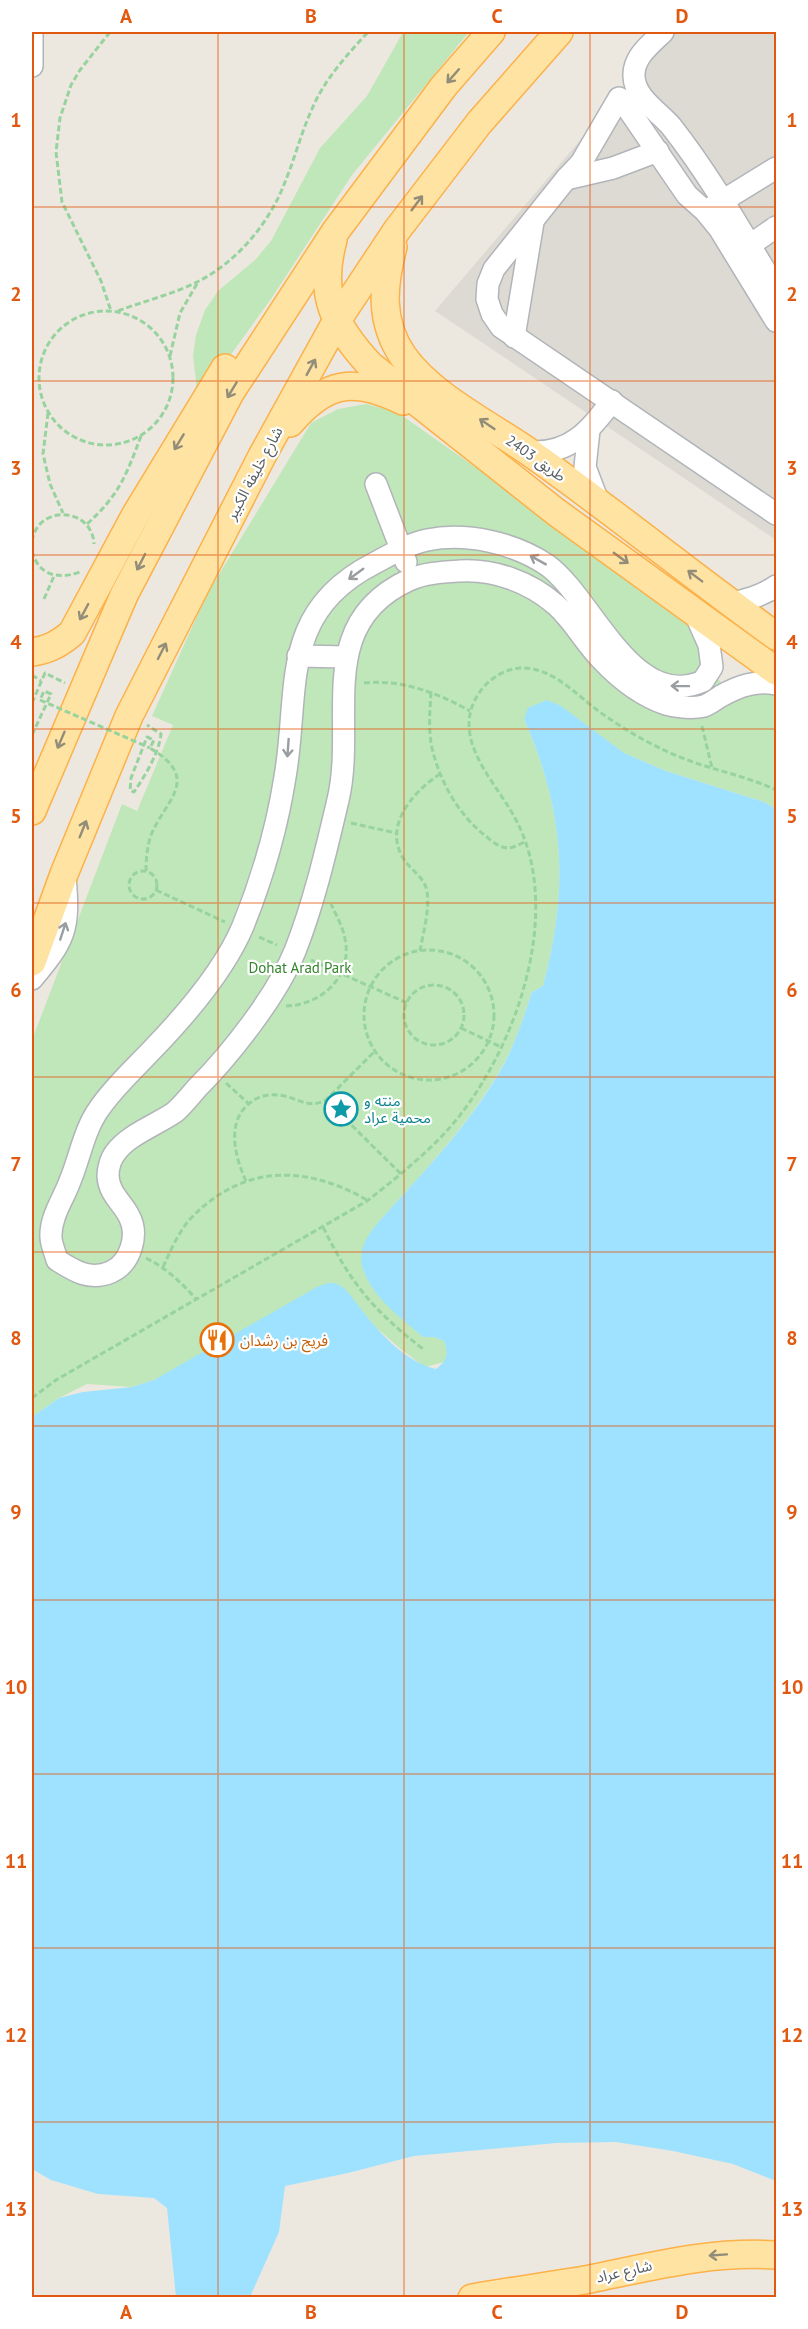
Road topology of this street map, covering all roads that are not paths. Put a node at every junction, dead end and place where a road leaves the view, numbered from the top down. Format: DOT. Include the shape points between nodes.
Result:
graph roads {
  1 [pos="32,32"];
  2 [pos="491,32"];
  3 [pos="558,32"];
  4 [pos="663,32"];
  5 [pos="32,66"];
  6 [pos="658,151"];
  7 [pos="777,168"];
  8 [pos="566,179"];
  9 [pos="714,206"];
  10 [pos="534,219"];
  11 [pos="777,227"];
  12 [pos="397,230"];
  13 [pos="335,232"];
  14 [pos="750,245"];
  15 [pos="777,289"];
  16 [pos="292,298"];
  17 [pos="777,321"];
  18 [pos="336,322"];
  19 [pos="514,337"];
  20 [pos="612,401"];
  21 [pos="439,420"];
  22 [pos="589,430"];
  23 [pos="530,452"];
  24 [pos="262,456"];
  25 [pos="376,484"];
  26 [pos="599,504"];
  27 [pos="777,514"];
  28 [pos="401,549"];
  29 [pos="411,578"];
  30 [pos="777,586"];
  31 [pos="739,609"];
  32 [pos="694,611"];
  33 [pos="777,636"];
  34 [pos="732,638"];
  35 [pos="32,652"];
  36 [pos="298,656"];
  37 [pos="346,657"];
  38 [pos="712,667"];
  39 [pos="777,671"];
  40 [pos="777,684"];
  41 [pos="32,811"];
  42 [pos="64,874"];
  43 [pos="32,962"];
  44 [pos="32,980"];
  45 [pos="90,1127"];
  46 [pos="118,1148"];
  47 [pos="777,2255"];
  48 [pos="472,2298"];
  1 -- 5 [label="street"];
  2 -- 13 [label="main road, one-way" via="444,86"];
  12 -- 3 [label="main road, شارع خليفة الكبير, one-way" via="479,123"];
  4 -- 9 [label="street" via="642,53 633,78 637,90 691,151"];
  6 -- 8 [label="street" via="613,168"];
  6 -- 8 [label="street" via="619,98 581,163"];
  6 -- 9 [label="street" via="687,195"];
  7 -- 9 [label="street"];
  8 -- 10 [label="street"];
  9 -- 14 [label="street"];
  9 -- 17 [label="street" via="719,228"];
  10 -- 19 [label="street"];
  10 -- 19 [label="street" via="494,269 488,284 492,314"];
  11 -- 14 [label="street"];
  12 -- 18 [label="main road, شارع خليفة الكبير"];
  23 -- 12 [label="main road, طريق 2403, one-way" via="432,387 402,355 384,297"];
  13 -- 16 [label="main road"];
  13 -- 18 [label="main road" via="328,286"];
  14 -- 15 [label="street"];
  16 -- 35 [label="main road, one-way" via="258,327 222,372 136,514 72,633 59,644"];
  16 -- 41 [label="main road, one-way" via="225,403 124,595"];
  18 -- 21 [label="main road" via="370,365"];
  24 -- 18 [label="main road, شارع خليفة الكبير, one-way"];
  19 -- 20 [label="street"];
  20 -- 22 [label="street"];
  20 -- 27 [label="street"];
  21 -- 24 [label="main road" via="385,392 358,386 332,388 312,400"];
  21 -- 32 [label="main road, one-way" via="556,512"];
  22 -- 23 [label="street" via="566,447"];
  22 -- 26 [label="street" via="585,467"];
  23 -- 26 [label="main road, طريق 2403"];
  42 -- 24 [label="main road, شارع خليفة الكبير, one-way" via="129,716"];
  25 -- 28 [label="street"];
  31 -- 26 [label="main road, طريق 2403, one-way"];
  28 -- 29 [label="street"];
  28 -- 36 [label="street, one-way" via="362,569 331,592 310,624"];
  38 -- 28 [label="street, one-way" via="703,681 694,685 667,685 650,678 613,644 568,585 548,566 520,550 492,541 462,538 428,540"];
  29 -- 37 [label="street" via="384,595 365,614"];
  29 -- 40 [label="street" via="473,570 503,575 532,588 556,605 602,660 642,693 664,703 683,708 705,705 737,687 763,681"];
  30 -- 31 [label="street" via="748,600"];
  31 -- 33 [label="main road, طريق 2403"];
  31 -- 34 [label="main road"];
  32 -- 34 [label="main road"];
  32 -- 38 [label="street" via="709,645"];
  34 -- 38 [label="street"];
  34 -- 39 [label="main road"];
  36 -- 37 [label="street"];
  36 -- 45 [label="street, one-way" via="286,774 273,836 242,929 207,985 99,1109"];
  37 -- 46 [label="street" via="340,791 324,859 294,952 263,1007 214,1072 176,1111"];
  42 -- 43 [label="main road, شارع خليفة الكبير"];
  44 -- 42 [label="street, one-way" via="56,950 64,930 68,909"];
  45 -- 46 [label="street"];
  45 -- 46 [label="street" via="54,1218 51,1236 57,1260 75,1272 92,1276 111,1272 130,1251 130,1217 113,1196 108,1176"];
  47 -- 48 [label="main road, شارع عراد, one-way" via="690,2258"];
}
